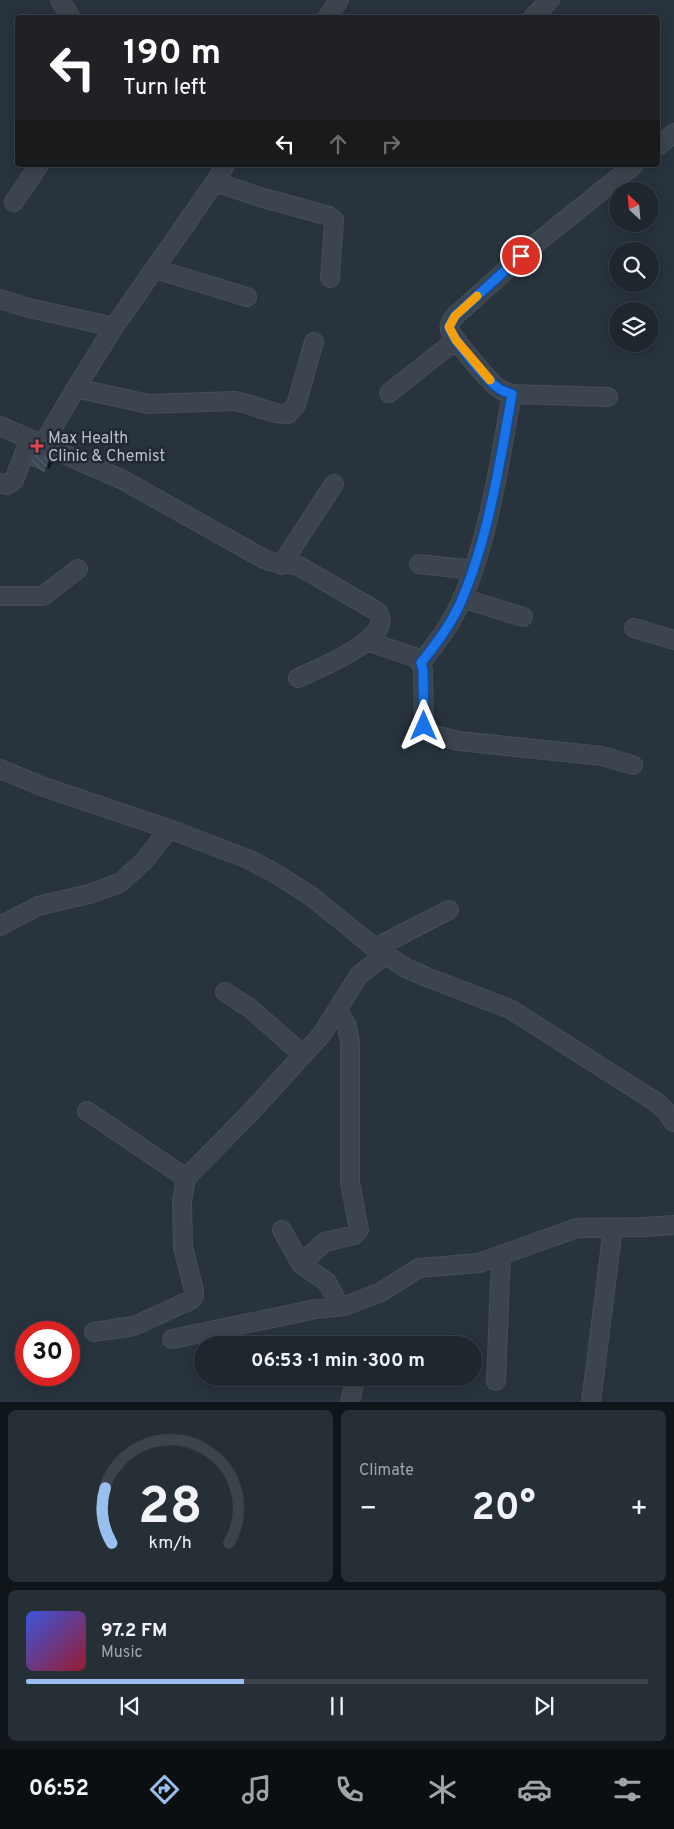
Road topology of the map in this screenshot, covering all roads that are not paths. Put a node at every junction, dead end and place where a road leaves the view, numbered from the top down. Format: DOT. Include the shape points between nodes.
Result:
graph roads {
  1 [pos="60,0"];
  2 [pos="339,0"];
  3 [pos="550,0"];
  4 [pos="69,15"];
  5 [pos="329,15"];
  6 [pos="535,15"];
  7 [pos="674,133"];
  8 [pos="660,144"];
  9 [pos="38,167"];
  10 [pos="224,167"];
  11 [pos="632,167"];
  12 [pos="215,182"];
  13 [pos="14,202"];
  14 [pos="155,268"];
  15 [pos="330,278"];
  16 [pos="247,297"];
  17 [pos="0,299"];
  18 [pos="114,327"];
  19 [pos="456,340"];
  20 [pos="314,342"];
  21 [pos="76,388"];
  22 [pos="390,393"];
  23 [pos="512,394"];
  24 [pos="608,397"];
  25 [pos="0,426"];
  26 [pos="36,441"];
  27 [pos="0,483"];
  28 [pos="334,484"];
  29 [pos="281,564"];
  30 [pos="419,564"];
  31 [pos="78,569"];
  32 [pos="473,570"];
  33 [pos="0,596"];
  34 [pos="462,598"];
  35 [pos="523,617"];
  36 [pos="634,628"];
  37 [pos="674,640"];
  38 [pos="367,641"];
  39 [pos="421,663"];
  40 [pos="298,678"];
  41 [pos="633,766"];
  42 [pos="0,769"];
  43 [pos="169,828"];
  44 [pos="449,910"];
  45 [pos="0,926"];
  46 [pos="380,952"];
  47 [pos="225,992"];
  48 [pos="338,1010"];
  49 [pos="303,1055"];
  50 [pos="674,1100"];
  51 [pos="656,1102"];
  52 [pos="87,1111"];
  53 [pos="674,1122"];
  54 [pos="186,1178"];
  55 [pos="674,1225"];
  56 [pos="613,1228"];
  57 [pos="282,1230"];
  58 [pos="502,1255"];
  59 [pos="301,1263"];
  60 [pos="340,1307"];
  61 [pos="94,1332"];
  62 [pos="172,1339"];
  63 [pos="496,1381"];
  64 [pos="354,1386"];
  65 [pos="350,1402"];
  66 [pos="592,1402"];
  1 -- 4 [label="street"];
  2 -- 5 [label="street"];
  3 -- 6 [label="street"];
  7 -- 8 [label="street"];
  9 -- 13 [label="street"];
  10 -- 12 [label="street"];
  11 -- 19 [label="street" via="534,245 455,316 449,327"];
  12 -- 14 [label="street"];
  12 -- 15 [label="street" via="322,212 332,218"];
  14 -- 16 [label="street"];
  14 -- 18 [label="street"];
  17 -- 18 [label="street"];
  18 -- 21 [label="street"];
  19 -- 22 [label="street"];
  19 -- 23 [label="street" via="491,382"];
  20 -- 21 [label="street" via="296,405 285,414 244,402 148,404"];
  21 -- 26 [label="street"];
  23 -- 24 [label="street"];
  23 -- 32 [label="street" via="493,499"];
  25 -- 26 [label="street"];
  26 -- 27 [label="street" via="14,480 7,485"];
  26 -- 29 [label="street" via="123,480 246,550"];
  28 -- 29 [label="street"];
  29 -- 38 [label="street" via="299,566 378,612 381,626"];
  30 -- 32 [label="street"];
  31 -- 33 [label="street" via="43,596"];
  32 -- 34 [label="street"];
  34 -- 35 [label="street"];
  34 -- 39 [label="street" via="446,629"];
  36 -- 37 [label="street"];
  38 -- 39 [label="street" via="414,657"];
  38 -- 40 [label="street" via="356,650"];
  39 -- 41 [label="street" via="424,726 430,734 459,741 602,756"];
  42 -- 43 [label="street" via="83,801"];
  43 -- 45 [label="street" via="137,870 120,883 38,906"];
  43 -- 46 [label="street" via="273,872 311,896"];
  44 -- 46 [label="street"];
  46 -- 48 [label="street" via="359,975"];
  46 -- 51 [label="street" via="406,968 510,1009"];
  47 -- 49 [label="street" via="256,1013"];
  48 -- 49 [label="street"];
  48 -- 59 [label="street" via="347,1026 350,1043 350,1182 359,1230 325,1242"];
  49 -- 54 [label="street"];
  50 -- 51 [label="street"];
  51 -- 53 [label="street"];
  52 -- 54 [label="street"];
  54 -- 61 [label="street" via="182,1202 183,1247 194,1296 134,1326"];
  55 -- 56 [label="street"];
  56 -- 58 [label="street" via="577,1228"];
  56 -- 66 [label="street"];
  57 -- 59 [label="street"];
  58 -- 60 [label="street" via="479,1263 419,1268 381,1292"];
  58 -- 63 [label="street"];
  59 -- 60 [label="street" via="327,1282"];
  60 -- 62 [label="street" via="316,1308"];
  64 -- 65 [label="street"];
}
